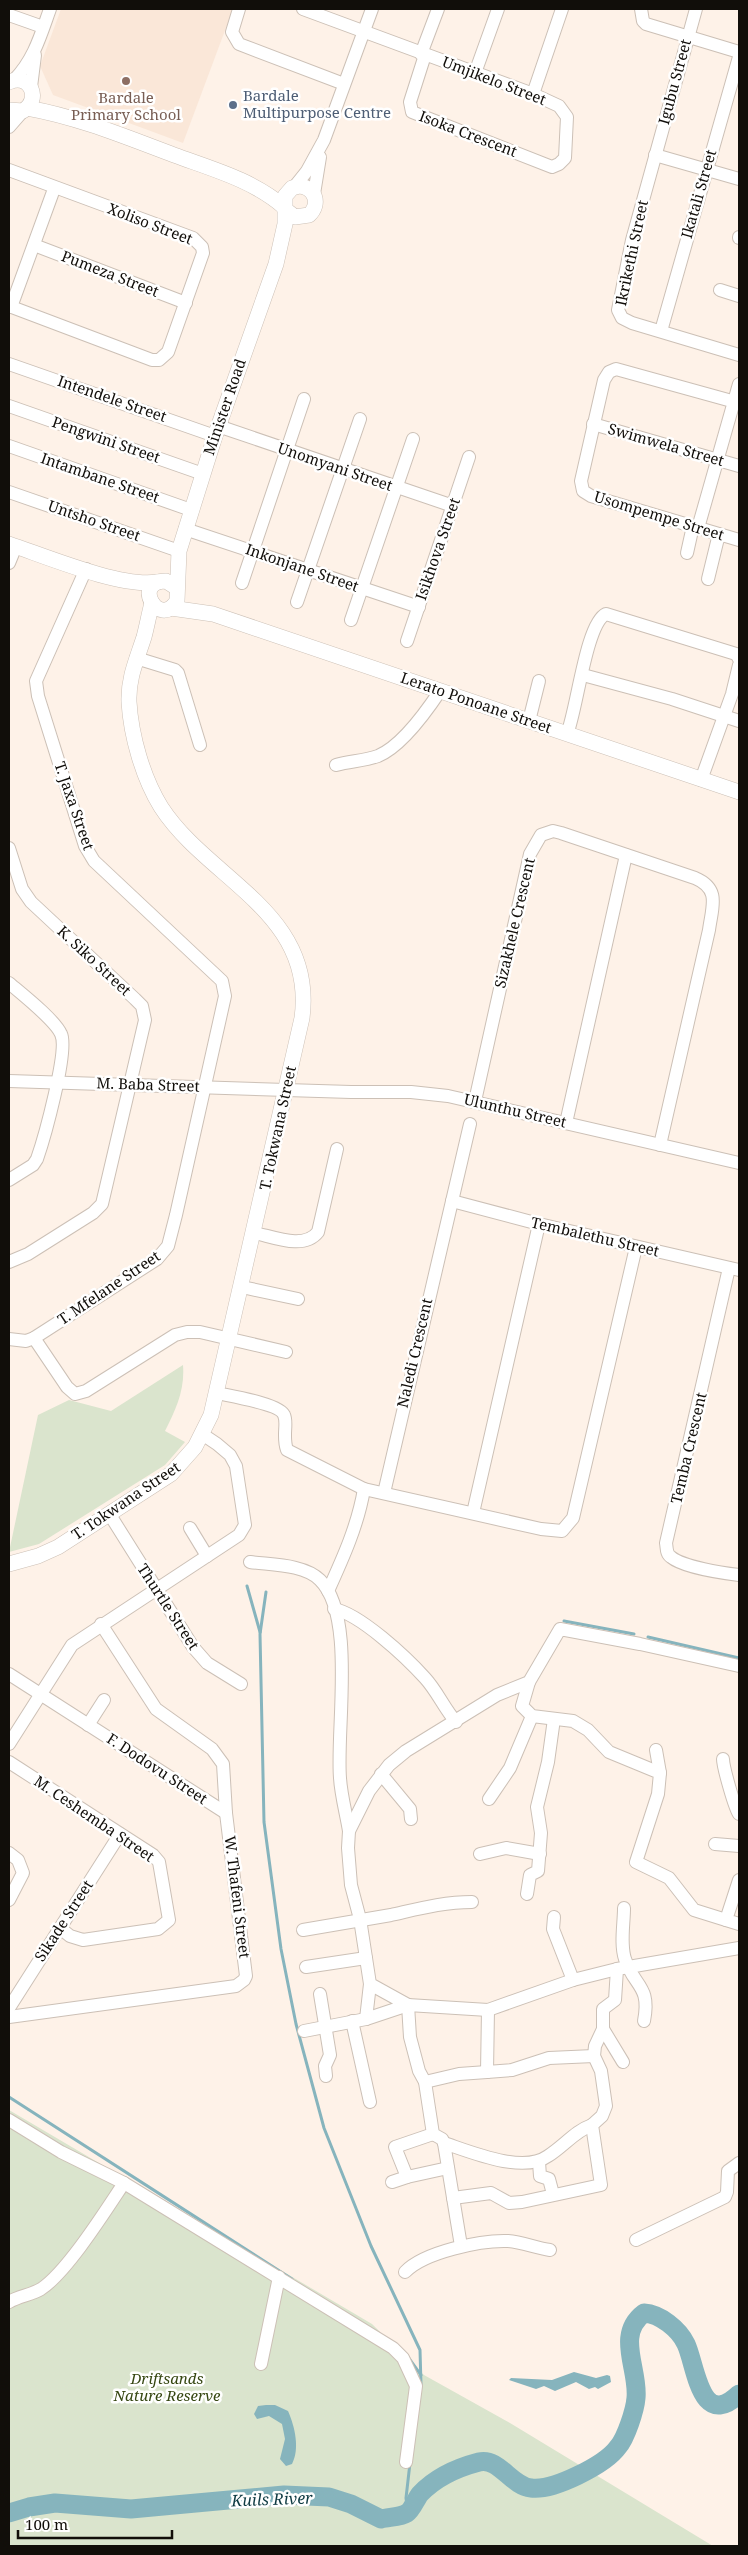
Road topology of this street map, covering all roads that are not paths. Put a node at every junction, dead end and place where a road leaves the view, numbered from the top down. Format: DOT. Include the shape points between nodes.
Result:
graph roads {
  1 [pos="50,9"];
  2 [pos="239,9"];
  3 [pos="303,9"];
  4 [pos="372,9"];
  5 [pos="438,9"];
  6 [pos="498,9"];
  7 [pos="562,9"];
  8 [pos="641,9"];
  9 [pos="696,9"];
  10 [pos="9,15"];
  11 [pos="44,27"];
  12 [pos="363,32"];
  13 [pos="688,37"];
  14 [pos="37,45"];
  15 [pos="739,52"];
  16 [pos="423,55"];
  17 [pos="739,58"];
  18 [pos="475,73"];
  19 [pos="10,82"];
  20 [pos="344,84"];
  21 [pos="32,89"];
  22 [pos="532,94"];
  23 [pos="20,110"];
  24 [pos="77,120"];
  25 [pos="9,127"];
  26 [pos="324,140"];
  27 [pos="655,155"];
  28 [pos="552,167"];
  29 [pos="9,170"];
  30 [pos="706,170"];
  31 [pos="240,179"];
  32 [pos="739,179"];
  33 [pos="293,187"];
  34 [pos="54,189"];
  35 [pos="314,194"];
  36 [pos="286,209"];
  37 [pos="305,217"];
  38 [pos="34,245"];
  39 [pos="276,264"];
  40 [pos="720,290"];
  41 [pos="739,296"];
  42 [pos="186,303"];
  43 [pos="10,306"];
  44 [pos="660,331"];
  45 [pos="739,355"];
  46 [pos="9,364"];
  47 [pos="739,384"];
  48 [pos="304,399"];
  49 [pos="737,402"];
  50 [pos="9,406"];
  51 [pos="360,419"];
  52 [pos="593,424"];
  53 [pos="217,431"];
  54 [pos="413,439"];
  55 [pos="9,446"];
  56 [pos="286,451"];
  57 [pos="469,457"];
  58 [pos="718,460"];
  59 [pos="739,466"];
  60 [pos="342,470"];
  61 [pos="202,474"];
  62 [pos="397,488"];
  63 [pos="9,492"];
  64 [pos="453,506"];
  65 [pos="191,510"];
  66 [pos="696,527"];
  67 [pos="185,529"];
  68 [pos="719,534"];
  69 [pos="739,540"];
  70 [pos="12,545"];
  71 [pos="253,550"];
  72 [pos="179,551"];
  73 [pos="687,553"];
  74 [pos="9,563"];
  75 [pos="86,569"];
  76 [pos="308,570"];
  77 [pos="708,579"];
  78 [pos="117,580"];
  79 [pos="158,582"];
  80 [pos="242,583"];
  81 [pos="363,589"];
  82 [pos="178,591"];
  83 [pos="297,602"];
  84 [pos="159,605"];
  85 [pos="419,607"];
  86 [pos="213,614"];
  87 [pos="352,620"];
  88 [pos="407,641"];
  89 [pos="136,658"];
  90 [pos="739,659"];
  91 [pos="739,665"];
  92 [pos="583,675"];
  93 [pos="539,681"];
  94 [pos="440,691"];
  95 [pos="724,716"];
  96 [pos="529,721"];
  97 [pos="739,721"];
  98 [pos="567,734"];
  99 [pos="200,745"];
  100 [pos="336,765"];
  101 [pos="701,780"];
  102 [pos="739,792"];
  103 [pos="9,848"];
  104 [pos="626,856"];
  105 [pos="9,983"];
  106 [pos="9,1081"];
  107 [pos="57,1082"];
  108 [pos="131,1084"];
  109 [pos="205,1087"];
  110 [pos="287,1090"];
  111 [pos="475,1102"];
  112 [pos="566,1123"];
  113 [pos="470,1124"];
  114 [pos="660,1145"];
  115 [pos="337,1149"];
  116 [pos="739,1163"];
  117 [pos="9,1180"];
  118 [pos="452,1201"];
  119 [pos="539,1224"];
  120 [pos="255,1233"];
  121 [pos="636,1247"];
  122 [pos="9,1262"];
  123 [pos="734,1269"];
  124 [pos="242,1287"];
  125 [pos="298,1299"];
  126 [pos="34,1338"];
  127 [pos="9,1339"];
  128 [pos="230,1340"];
  129 [pos="286,1352"];
  130 [pos="217,1393"];
  131 [pos="202,1434"];
  132 [pos="364,1489"];
  133 [pos="384,1493"];
  134 [pos="473,1513"];
  135 [pos="110,1515"];
  136 [pos="190,1528"];
  137 [pos="208,1556"];
  138 [pos="250,1562"];
  139 [pos="9,1564"];
  140 [pos="739,1575"];
  141 [pos="156,1590"];
  142 [pos="328,1591"];
  143 [pos="334,1609"];
  144 [pos="101,1624"];
  145 [pos="739,1666"];
  146 [pos="9,1674"];
  147 [pos="529,1682"];
  148 [pos="241,1684"];
  149 [pos="40,1695"];
  150 [pos="104,1700"];
  151 [pos="532,1716"];
  152 [pos="554,1719"];
  153 [pos="456,1722"];
  154 [pos="88,1725"];
  155 [pos="9,1744"];
  156 [pos="656,1750"];
  157 [pos="723,1760"];
  158 [pos="9,1762"];
  159 [pos="660,1773"];
  160 [pos="381,1774"];
  161 [pos="489,1799"];
  162 [pos="226,1813"];
  163 [pos="739,1814"];
  164 [pos="411,1820"];
  165 [pos="349,1831"];
  166 [pos="120,1834"];
  167 [pos="715,1844"];
  168 [pos="739,1846"];
  169 [pos="9,1853"];
  170 [pos="480,1854"];
  171 [pos="540,1854"];
  172 [pos="739,1880"];
  173 [pos="527,1894"];
  174 [pos="9,1900"];
  175 [pos="472,1902"];
  176 [pos="624,1908"];
  177 [pos="554,1917"];
  178 [pos="360,1919"];
  179 [pos="726,1920"];
  180 [pos="739,1924"];
  181 [pos="60,1928"];
  182 [pos="303,1930"];
  183 [pos="739,1948"];
  184 [pos="366,1958"];
  185 [pos="306,1967"];
  186 [pos="622,1968"];
  187 [pos="573,1980"];
  188 [pos="370,1984"];
  189 [pos="320,1994"];
  190 [pos="408,2006"];
  191 [pos="9,2008"];
  192 [pos="488,2010"];
  193 [pos="9,2018"];
  194 [pos="366,2019"];
  195 [pos="352,2021"];
  196 [pos="644,2021"];
  197 [pos="327,2027"];
  198 [pos="603,2029"];
  199 [pos="304,2031"];
  200 [pos="594,2056"];
  201 [pos="623,2062"];
  202 [pos="488,2072"];
  203 [pos="326,2076"];
  204 [pos="425,2082"];
  205 [pos="370,2102"];
  206 [pos="9,2120"];
  207 [pos="592,2125"];
  208 [pos="433,2134"];
  209 [pos="444,2143"];
  210 [pos="539,2162"];
  211 [pos="739,2163"];
  212 [pos="448,2168"];
  213 [pos="407,2177"];
  214 [pos="392,2182"];
  215 [pos="124,2183"];
  216 [pos="553,2194"];
  217 [pos="453,2198"];
  218 [pos="636,2240"];
  219 [pos="461,2246"];
  220 [pos="550,2250"];
  221 [pos="405,2272"];
  222 [pos="279,2277"];
  223 [pos="9,2302"];
  224 [pos="262,2364"];
  225 [pos="406,2462"];
  1 -- 11 [label="street"];
  2 -- 20 [label="street" via="232,32 239,44"];
  3 -- 12 [label="street, Umjikelo Street"];
  4 -- 12 [label="street"];
  5 -- 16 [label="street"];
  6 -- 18 [label="street"];
  7 -- 22 [label="street"];
  8 -- 13 [label="street" via="645,22"];
  9 -- 13 [label="street, Igubu Street"];
  10 -- 11 [label="street"];
  11 -- 14 [label="street"];
  12 -- 16 [label="street, Umjikelo Street"];
  12 -- 20 [label="street"];
  13 -- 15 [label="street"];
  13 -- 27 [label="street, Igubu Street"];
  14 -- 19 [label="street" via="26,66"];
  14 -- 21 [label="street"];
  16 -- 18 [label="street, Umjikelo Street"];
  16 -- 28 [label="street, Isoka Crescent" via="410,102 412,112"];
  17 -- 30 [label="street, Ikatali Street"];
  18 -- 22 [label="street, Umjikelo Street"];
  19 -- 21 [label="street" via="23,81"];
  20 -- 26 [label="street"];
  21 -- 23 [label="street" via="32,101"];
  21 -- 24 [label="street" via="46,102"];
  22 -- 28 [label="street, Umjikelo Street" via="559,106 567,117 565,158"];
  23 -- 24 [label="street"];
  23 -- 25 [label="street"];
  24 -- 31 [label="street"];
  26 -- 33 [label="street" via="308,171"];
  26 -- 35 [label="street"];
  27 -- 30 [label="street"];
  27 -- 44 [label="street, Ikrikethi Street" via="632,240 618,310 622,318"];
  29 -- 34 [label="street, Xoliso Street"];
  30 -- 32 [label="street"];
  30 -- 44 [label="street, Ikatali Street"];
  31 -- 33 [label="street"];
  31 -- 36 [label="street" via="268,194"];
  33 -- 35 [label="street" via="306,187"];
  33 -- 36 [label="street" via="285,196"];
  34 -- 38 [label="street"];
  34 -- 42 [label="street, Xoliso Street" via="198,242 202,247 202,260"];
  35 -- 37 [label="street" via="314,209"];
  36 -- 37 [label="street" via="295,217"];
  36 -- 39 [label="street, Minister Road"];
  37 -- 39 [label="street, Minister Road"];
  38 -- 42 [label="street, Pumeza Street"];
  38 -- 43 [label="street"];
  39 -- 53 [label="street, Minister Road"];
  40 -- 41 [label="street"];
  42 -- 43 [label="street, Xoliso Street" via="168,352 159,360"];
  44 -- 45 [label="street, Ikrikethi Street"];
  46 -- 53 [label="street, Intendele Street"];
  47 -- 49 [label="street"];
  48 -- 56 [label="street"];
  49 -- 52 [label="street, Usompempe Street" via="617,369 609,372 604,380"];
  49 -- 58 [label="street"];
  50 -- 61 [label="street, Pengwini Street"];
  51 -- 60 [label="street"];
  52 -- 58 [label="street, Swimwela Street"];
  52 -- 66 [label="street, Usompempe Street" via="581,481 583,491"];
  53 -- 56 [label="street, Unomyani Street"];
  53 -- 61 [label="street, Minister Road"];
  54 -- 62 [label="street"];
  55 -- 65 [label="street, Intambane Street"];
  56 -- 60 [label="street, Unomyani Street"];
  56 -- 71 [label="street"];
  57 -- 64 [label="street, Isikhova Street"];
  58 -- 59 [label="street, Swimwela Street"];
  58 -- 66 [label="street"];
  60 -- 62 [label="street, Unomyani Street"];
  60 -- 76 [label="street"];
  61 -- 65 [label="street, Minister Road"];
  62 -- 64 [label="street, Unomyani Street"];
  62 -- 81 [label="street"];
  63 -- 72 [label="street, Untsho Street"];
  64 -- 85 [label="street, Isikhova Street"];
  65 -- 67 [label="street, Minister Road"];
  66 -- 68 [label="street, Usompempe Street"];
  66 -- 73 [label="street"];
  67 -- 71 [label="street, Inkonjane Street"];
  67 -- 72 [label="street, Minister Road"];
  68 -- 69 [label="street, Usompempe Street"];
  68 -- 77 [label="street"];
  70 -- 74 [label="street"];
  70 -- 75 [label="street"];
  71 -- 76 [label="street, Inkonjane Street"];
  71 -- 80 [label="street"];
  72 -- 79 [label="street, Minister Road"];
  72 -- 82 [label="street, Minister Road"];
  75 -- 78 [label="street"];
  75 -- 109 [label="street, T. Jaxa Street" via="39,672 36,681 38,696 89,854 222,981 225,996"];
  76 -- 81 [label="street, Inkonjane Street"];
  76 -- 83 [label="street"];
  78 -- 79 [label="street"];
  78 -- 84 [label="street"];
  79 -- 82 [label="street" via="170,582"];
  79 -- 84 [label="street" via="151,588"];
  81 -- 85 [label="street, Inkonjane Street"];
  81 -- 87 [label="street"];
  82 -- 84 [label="street" via="177,601"];
  82 -- 86 [label="street, Lerato Ponoane Street"];
  84 -- 86 [label="street, Lerato Ponoane Street"];
  84 -- 89 [label="street, T. Tokwana Street"];
  85 -- 88 [label="street, Isikhova Street"];
  86 -- 94 [label="street, Lerato Ponoane Street"];
  89 -- 99 [label="street" via="178,673"];
  89 -- 110 [label="street, T. Tokwana Street" via="130,687 132,724 161,808 187,838 265,909 294,955 304,1004"];
  90 -- 92 [label="street" via="736,654 606,614 601,616 590,639"];
  91 -- 95 [label="street"];
  92 -- 95 [label="street"];
  92 -- 98 [label="street" via="574,718"];
  93 -- 96 [label="street"];
  94 -- 96 [label="street, Lerato Ponoane Street"];
  94 -- 100 [label="street" via="412,728 391,748 380,755"];
  95 -- 97 [label="street"];
  95 -- 101 [label="street"];
  96 -- 98 [label="street, Lerato Ponoane Street"];
  98 -- 101 [label="street, Lerato Ponoane Street"];
  101 -- 102 [label="street, Lerato Ponoane Street"];
  103 -- 108 [label="street, K. Siko Street" via="22,889 30,902 142,1006 145,1020"];
  104 -- 111 [label="street, Sizakhele Crescent" via="553,831 537,838 530,854"];
  104 -- 112 [label="street"];
  104 -- 114 [label="street, Sizakhele Crescent" via="702,881 709,886 713,897 709,930"];
  105 -- 107 [label="street" via="61,1033 63,1044"];
  106 -- 107 [label="street, M. Baba Street"];
  107 -- 108 [label="street, M. Baba Street"];
  107 -- 117 [label="street" via="37,1159"];
  108 -- 109 [label="street, M. Baba Street"];
  108 -- 122 [label="street, K. Siko Street" via="102,1204 28,1254"];
  109 -- 110 [label="street, M. Baba Street"];
  109 -- 126 [label="street, T. Mfelane Street" via="165,1251"];
  110 -- 111 [label="street, Ulunthu Street" via="411,1092"];
  110 -- 120 [label="street, T. Tokwana Street"];
  111 -- 112 [label="street, Ulunthu Street"];
  112 -- 114 [label="street, Ulunthu Street"];
  113 -- 118 [label="street, Naledi Crescent"];
  114 -- 116 [label="street, Ulunthu Street"];
  115 -- 120 [label="street" via="318,1232 312,1239 304,1242"];
  118 -- 119 [label="street, Tembalethu Street"];
  118 -- 133 [label="street, Naledi Crescent"];
  119 -- 121 [label="street, Tembalethu Street"];
  119 -- 134 [label="street"];
  120 -- 124 [label="street, T. Tokwana Street"];
  121 -- 123 [label="street, Tembalethu Street"];
  121 -- 134 [label="street" via="569,1525 562,1531 547,1530"];
  123 -- 140 [label="street, Temba Crescent" via="666,1543 672,1558"];
  124 -- 125 [label="street"];
  124 -- 128 [label="street, T. Tokwana Street"];
  126 -- 127 [label="street"];
  126 -- 128 [label="street" via="75,1394 86,1391 181,1333 200,1332"];
  128 -- 129 [label="street"];
  128 -- 130 [label="street, T. Tokwana Street"];
  130 -- 131 [label="street, T. Tokwana Street" via="212,1415"];
  130 -- 132 [label="street" via="282,1411 286,1417 284,1439 287,1450"];
  131 -- 135 [label="street, T. Tokwana Street" via="184,1462 171,1474"];
  131 -- 137 [label="street" via="230,1455 236,1466 245,1525 239,1535"];
  132 -- 133 [label="street"];
  132 -- 142 [label="street" via="346,1552"];
  133 -- 134 [label="street"];
  135 -- 139 [label="street, T. Tokwana Street" via="58,1547"];
  135 -- 141 [label="street, Thurtle Street"];
  136 -- 137 [label="street"];
  137 -- 141 [label="street"];
  138 -- 142 [label="street" via="306,1572 321,1581"];
  141 -- 144 [label="street"];
  141 -- 148 [label="street, Thurtle Street" via="200,1656"];
  142 -- 143 [label="street"];
  143 -- 153 [label="street" via="347,1612 379,1635 425,1678"];
  143 -- 165 [label="street" via="341,1643 340,1779"];
  144 -- 149 [label="street" via="72,1645"];
  144 -- 162 [label="street, W. Thafeni Street" via="156,1708 221,1759"];
  145 -- 147 [label="street" via="560,1629"];
  146 -- 149 [label="street, F. Dodovu Street"];
  147 -- 151 [label="street" via="522,1706"];
  147 -- 153 [label="street" via="497,1696"];
  149 -- 154 [label="street, F. Dodovu Street"];
  149 -- 155 [label="street"];
  150 -- 154 [label="street"];
  151 -- 152 [label="street"];
  151 -- 161 [label="street" via="510,1768"];
  152 -- 159 [label="street" via="581,1725 609,1752"];
  152 -- 171 [label="street" via="537,1806"];
  153 -- 160 [label="street" via="406,1751"];
  154 -- 162 [label="street, F. Dodovu Street"];
  156 -- 159 [label="street"];
  157 -- 163 [label="street" via="723,1769"];
  158 -- 166 [label="street, M. Ceshemba Street"];
  159 -- 179 [label="street" via="658,1794 636,1862 669,1878 694,1910"];
  160 -- 164 [label="street" via="410,1809"];
  160 -- 165 [label="street"];
  162 -- 193 [label="street, W. Thafeni Street" via="246,1968 244,1980 236,1986"];
  165 -- 178 [label="street" via="348,1865"];
  166 -- 181 [label="street, Sikade Street"];
  166 -- 181 [label="street, M. Ceshemba Street" via="159,1862 169,1920 158,1929 83,1940"];
  167 -- 168 [label="street"];
  169 -- 174 [label="street" via="18,1860 24,1873"];
  170 -- 171 [label="street" via="506,1848"];
  171 -- 173 [label="street" via="538,1871 530,1875"];
  172 -- 179 [label="street"];
  175 -- 178 [label="street" via="453,1902"];
  176 -- 186 [label="street"];
  177 -- 187 [label="street" via="553,1929"];
  178 -- 182 [label="street"];
  178 -- 184 [label="street"];
  179 -- 180 [label="street"];
  181 -- 191 [label="street, Sikade Street"];
  183 -- 186 [label="street"];
  184 -- 185 [label="street"];
  184 -- 188 [label="street"];
  186 -- 187 [label="street"];
  186 -- 196 [label="street" via="644,1989"];
  186 -- 198 [label="street" via="615,2000 603,2009"];
  187 -- 192 [label="street"];
  188 -- 190 [label="street"];
  188 -- 194 [label="street"];
  189 -- 197 [label="street"];
  190 -- 192 [label="street"];
  190 -- 194 [label="street"];
  190 -- 204 [label="street" via="410,2037"];
  192 -- 202 [label="street"];
  194 -- 195 [label="street"];
  195 -- 197 [label="street"];
  195 -- 205 [label="street"];
  197 -- 199 [label="street"];
  197 -- 203 [label="street" via="330,2055 325,2066"];
  198 -- 200 [label="street" via="596,2041"];
  198 -- 201 [label="street"];
  200 -- 202 [label="street" via="549,2058 512,2070"];
  200 -- 207 [label="street" via="606,2100 605,2112"];
  202 -- 204 [label="street"];
  204 -- 208 [label="street"];
  206 -- 215 [label="street" via="61,2152"];
  207 -- 210 [label="street" via="580,2130"];
  207 -- 216 [label="street" via="601,2185"];
  208 -- 209 [label="street"];
  208 -- 213 [label="street" via="395,2147"];
  209 -- 210 [label="street" via="504,2161"];
  209 -- 212 [label="street"];
  210 -- 216 [label="street" via="540,2176 549,2179"];
  211 -- 218 [label="street" via="728,2171 728,2192 724,2197"];
  212 -- 213 [label="street"];
  212 -- 217 [label="street"];
  213 -- 214 [label="street"];
  215 -- 222 [label="street"];
  215 -- 223 [label="street" via="55,2278 39,2290"];
  216 -- 217 [label="street" via="514,2203 491,2193"];
  217 -- 219 [label="street"];
  219 -- 220 [label="street" via="508,2241"];
  219 -- 221 [label="street" via="420,2260"];
  222 -- 224 [label="street"];
  222 -- 225 [label="street" via="382,2341 403,2358 416,2386"];
}
